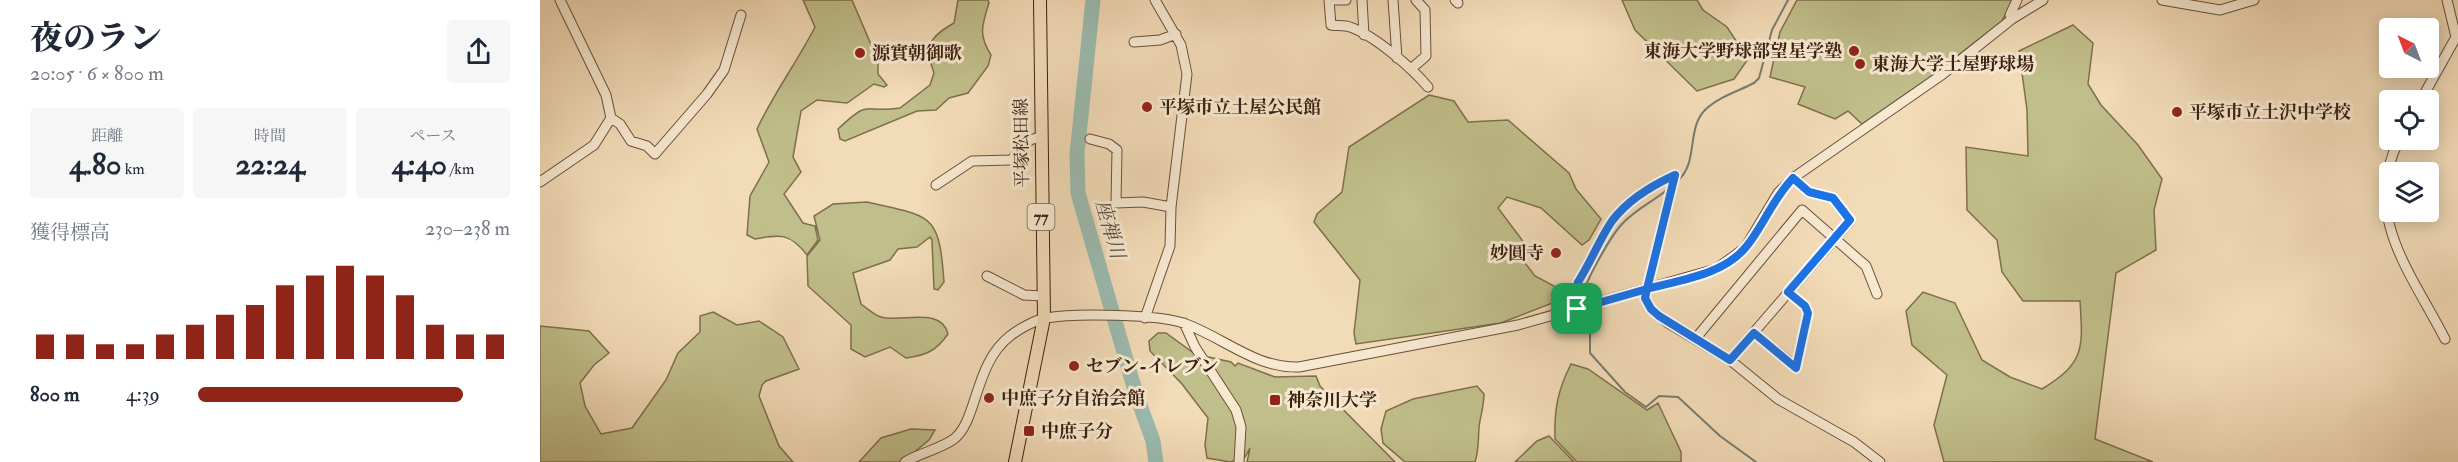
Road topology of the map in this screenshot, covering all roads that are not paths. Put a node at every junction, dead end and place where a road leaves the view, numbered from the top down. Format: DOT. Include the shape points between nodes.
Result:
graph roads {
  1 [pos="560,0"];
  2 [pos="1040,0"];
  3 [pos="1155,0"];
  4 [pos="1329,0"];
  5 [pos="1334,0"];
  6 [pos="1346,0"];
  7 [pos="1362,0"];
  8 [pos="1393,0"];
  9 [pos="2017,0"];
  10 [pos="2043,0"];
  11 [pos="2162,0"];
  12 [pos="2254,0"];
  13 [pos="1421,2"];
  14 [pos="2451,5"];
  15 [pos="741,15"];
  16 [pos="2012,19"];
  17 [pos="1176,34"];
  18 [pos="1364,35"];
  19 [pos="1134,42"];
  20 [pos="1397,58"];
  21 [pos="1412,68"];
  22 [pos="1428,87"];
  23 [pos="2427,90"];
  24 [pos="611,118"];
  25 [pos="1040,137"];
  26 [pos="1090,139"];
  27 [pos="2394,150"];
  28 [pos="1793,178"];
  29 [pos="540,182"];
  30 [pos="936,185"];
  31 [pos="1171,207"];
  32 [pos="1833,238"];
  33 [pos="987,276"];
  34 [pos="1647,289"];
  35 [pos="1788,292"];
  36 [pos="1877,294"];
  37 [pos="1043,296"];
  38 [pos="1577,309"];
  39 [pos="1044,318"];
  40 [pos="1145,318"];
  41 [pos="1184,323"];
  42 [pos="1754,333"];
  43 [pos="1696,338"];
  44 [pos="2445,339"];
  45 [pos="1730,360"];
  46 [pos="905,462"];
  47 [pos="1015,462"];
  48 [pos="1239,462"];
  49 [pos="1880,462"];
  1 -- 24 [label="street" via="606,95"];
  2 -- 25 [label="main road, 平塚松田線 / 77"];
  3 -- 17 [label="street"];
  4 -- 18 [label="street" via="1331,25 1350,27"];
  5 -- 6 [label="street"];
  7 -- 18 [label="street"];
  8 -- 20 [label="street"];
  9 -- 16 [label="street"];
  10 -- 16 [label="street"];
  11 -- 12 [label="street" via="2220,10"];
  13 -- 21 [label="street" via="1425,10 1426,56"];
  14 -- 23 [label="street" via="2456,37"];
  15 -- 24 [label="street" via="724,70 655,154 647,146 632,141"];
  16 -- 28 [label="street" via="1943,75"];
  17 -- 19 [label="street"];
  17 -- 31 [label="street" via="1186,58 1187,74"];
  18 -- 20 [label="street"];
  20 -- 21 [label="street"];
  21 -- 22 [label="street"];
  24 -- 29 [label="street" via="594,145"];
  25 -- 30 [label="street" via="1030,140 1011,160 972,161"];
  25 -- 37 [label="main road, 平塚松田線 / 77"];
  26 -- 31 [label="street" via="1117,150 1116,203"];
  27 -- 44 [label="street" via="2384,184 2387,218 2402,263"];
  28 -- 32 [label="street" via="1809,192 1833,198 1841,206 1850,220"];
  28 -- 34 [label="street" via="1779,193 1745,248 1732,260 1716,269"];
  31 -- 40 [label="street" via="1170,246"];
  32 -- 35 [label="street"];
  32 -- 36 [label="street" via="1866,266"];
  32 -- 43 [label="street" via="1802,210"];
  33 -- 37 [label="street" via="1024,295"];
  34 -- 38 [label="street"];
  34 -- 38 [label="street" via="1675,175 1659,182 1613,219 1578,282"];
  34 -- 43 [label="street" via="1645,298 1651,309"];
  35 -- 42 [label="street"];
  35 -- 42 [label="street" via="1808,313 1796,368"];
  37 -- 39 [label="main road, 平塚松田線 / 77"];
  38 -- 41 [label="street" via="1518,325 1280,368 1250,358"];
  39 -- 40 [label="street"];
  39 -- 46 [label="street" via="1010,336 990,359 963,428 954,438"];
  39 -- 47 [label="main road, 平塚松田線 / 77"];
  40 -- 41 [label="street"];
  41 -- 48 [label="street" via="1236,410"];
  42 -- 45 [label="street"];
  43 -- 45 [label="street"];
  45 -- 49 [label="street" via="1778,399 1854,442"];
}
